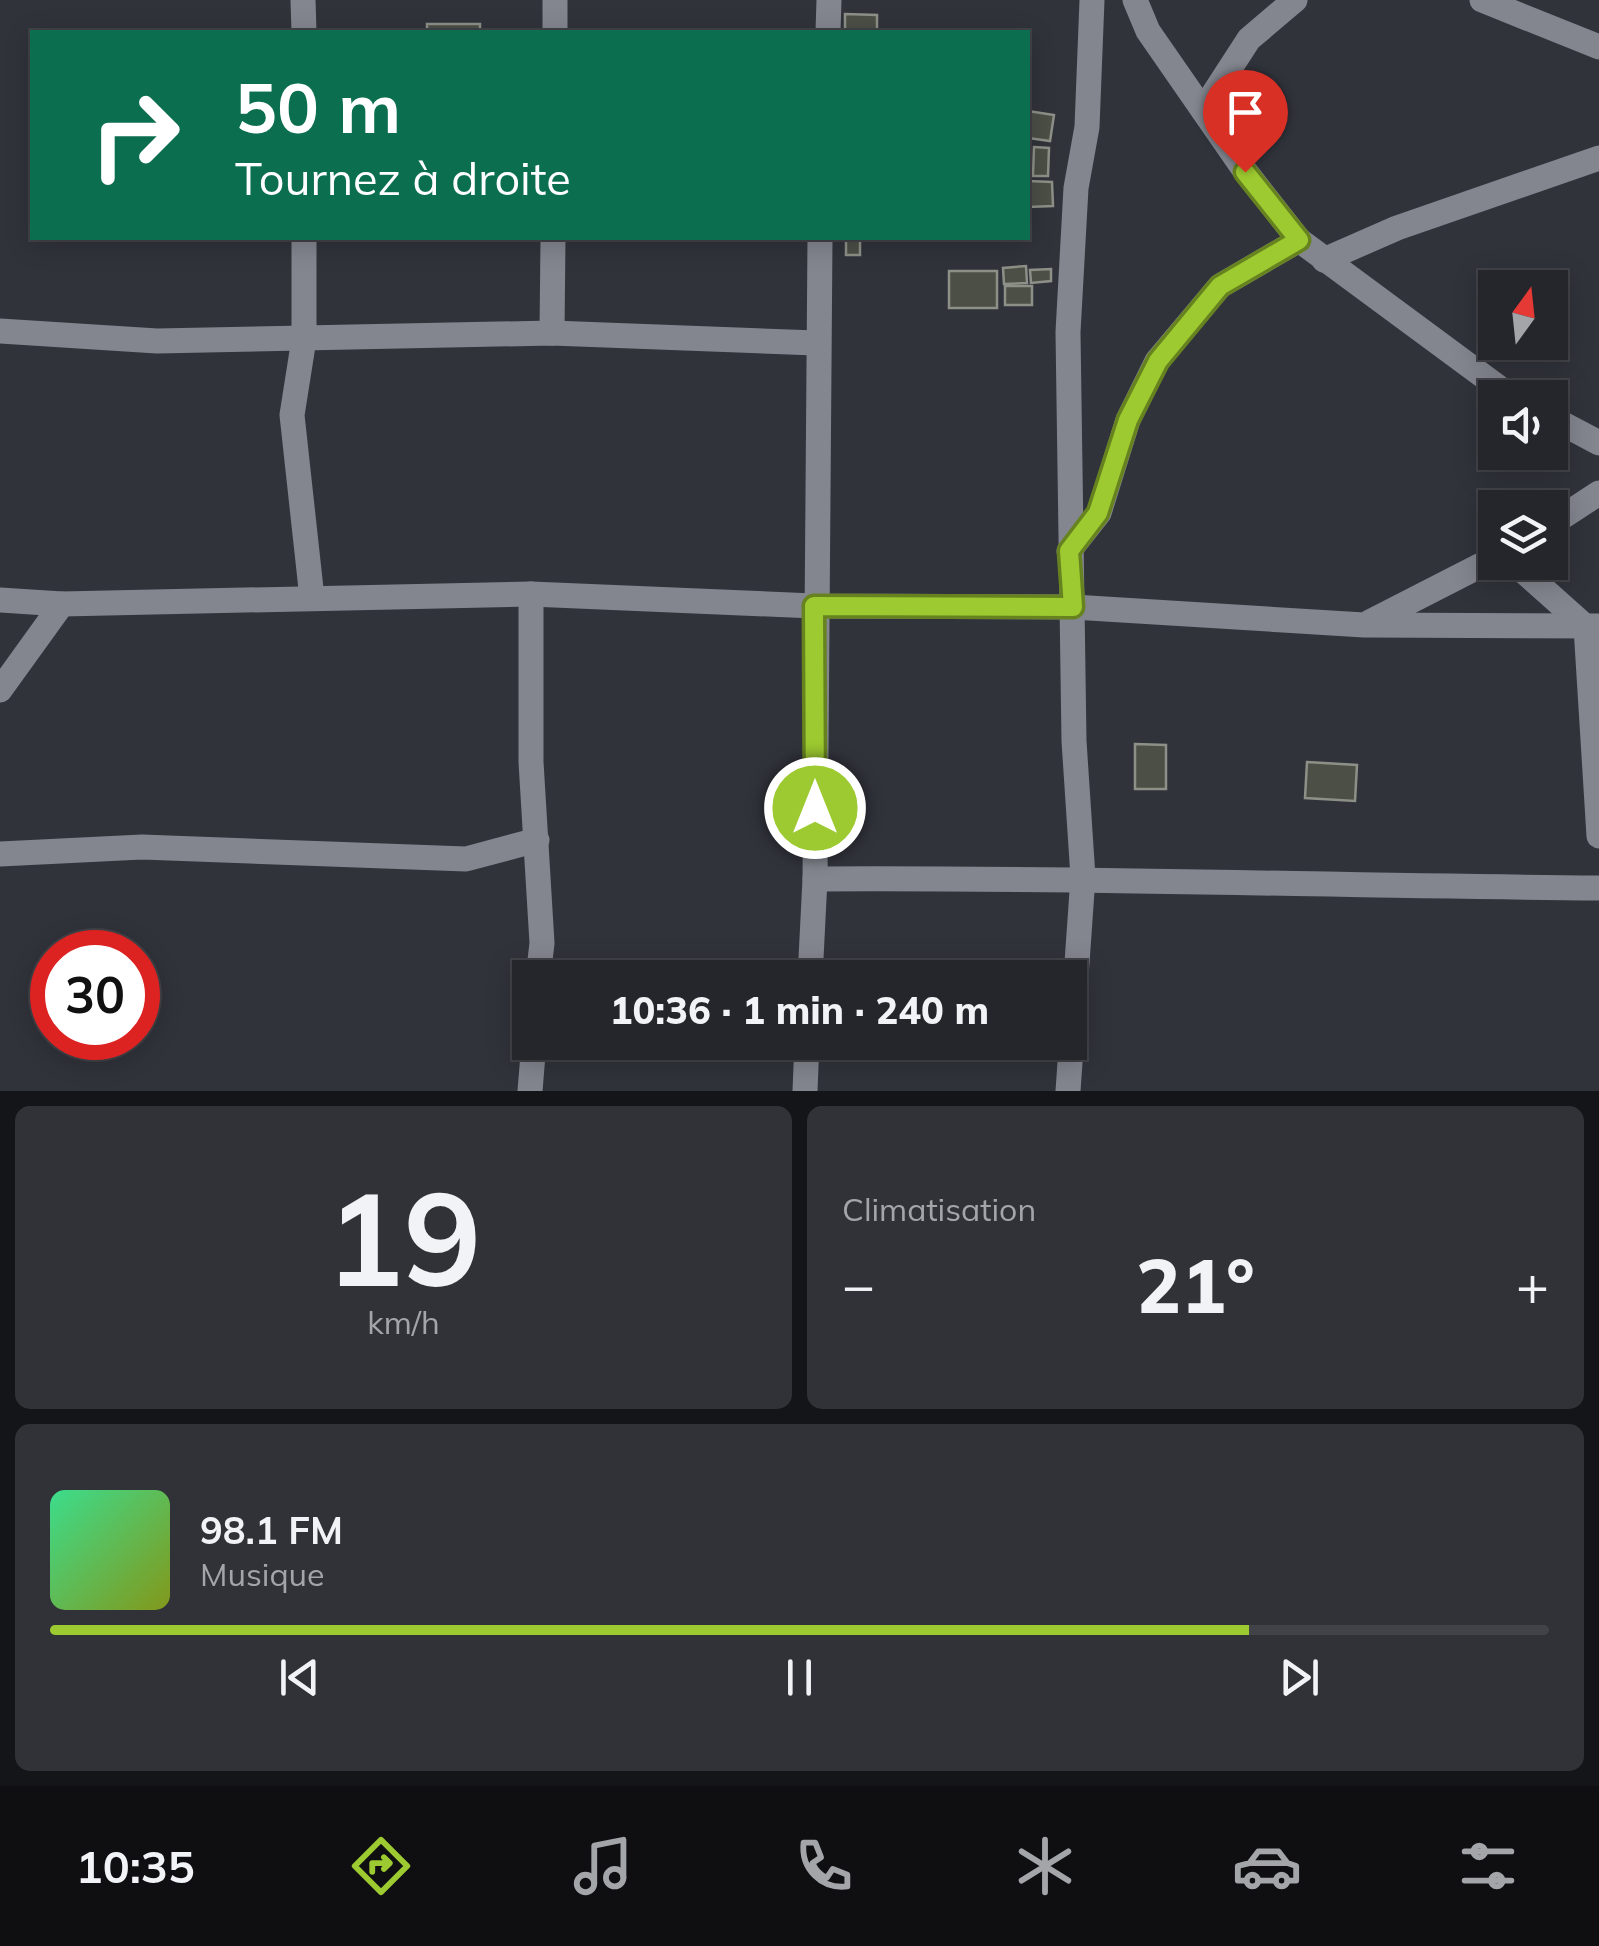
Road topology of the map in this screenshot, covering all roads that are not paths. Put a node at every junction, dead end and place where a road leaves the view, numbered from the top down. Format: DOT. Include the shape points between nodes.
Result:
graph roads {
  1 [pos="304,0"];
  2 [pos="555,0"];
  3 [pos="829,0"];
  4 [pos="1092,0"];
  5 [pos="1135,0"];
  6 [pos="1295,0"];
  7 [pos="1482,0"];
  8 [pos="304,30"];
  9 [pos="554,30"];
  10 [pos="828,30"];
  11 [pos="1599,47"];
  12 [pos="1203,110"];
  13 [pos="1599,158"];
  14 [pos="304,240"];
  15 [pos="553,240"];
  16 [pos="820,240"];
  17 [pos="1299,240"];
  18 [pos="1324,260"];
  19 [pos="0,331"];
  20 [pos="552,334"];
  21 [pos="304,339"];
  22 [pos="816,343"];
  23 [pos="1488,380"];
  24 [pos="1568,427"];
  25 [pos="1599,443"];
  26 [pos="1599,493"];
  27 [pos="1568,513"];
  28 [pos="1069,551"];
  29 [pos="1478,567"];
  30 [pos="1536,580"];
  31 [pos="531,594"];
  32 [pos="312,598"];
  33 [pos="0,600"];
  34 [pos="62,604"];
  35 [pos="814,606"];
  36 [pos="1073,607"];
  37 [pos="1364,625"];
  38 [pos="1593,626"];
  39 [pos="0,690"];
  40 [pos="1599,836"];
  41 [pos="537,840"];
  42 [pos="0,854"];
  43 [pos="1083,877"];
  44 [pos="816,878"];
  45 [pos="1599,888"];
  46 [pos="540,960"];
  47 [pos="811,960"];
  48 [pos="533,1060"];
  49 [pos="806,1060"];
  50 [pos="530,1091"];
  51 [pos="804,1091"];
  52 [pos="1068,1091"];
  1 -- 8 [label="street"];
  2 -- 9 [label="street"];
  3 -- 10 [label="street"];
  4 -- 28 [label="street" via="1088,127 1076,188 1068,332"];
  5 -- 12 [label="street" via="1148,31"];
  6 -- 12 [label="street" via="1249,39"];
  7 -- 11 [label="street"];
  12 -- 17 [label="street"];
  13 -- 18 [label="street"];
  14 -- 21 [label="street"];
  15 -- 20 [label="street"];
  16 -- 22 [label="street"];
  17 -- 18 [label="street"];
  17 -- 28 [label="street" via="1220,286 1158,361 1128,420 1098,513"];
  18 -- 23 [label="street"];
  19 -- 21 [label="street" via="78,340"];
  20 -- 21 [label="street"];
  20 -- 22 [label="street"];
  21 -- 32 [label="street" via="292,415"];
  22 -- 35 [label="street"];
  24 -- 25 [label="street"];
  26 -- 27 [label="street"];
  28 -- 36 [label="street"];
  29 -- 37 [label="street"];
  30 -- 38 [label="street"];
  31 -- 32 [label="street"];
  31 -- 35 [label="street"];
  31 -- 41 [label="street"];
  32 -- 34 [label="street"];
  33 -- 34 [label="street"];
  34 -- 39 [label="street"];
  35 -- 36 [label="street"];
  35 -- 44 [label="street"];
  36 -- 37 [label="street"];
  36 -- 43 [label="street"];
  37 -- 38 [label="street"];
  38 -- 40 [label="street"];
  41 -- 42 [label="street" via="466,858 142,847"];
  41 -- 46 [label="street"];
  43 -- 44 [label="street"];
  43 -- 45 [label="street"];
  43 -- 52 [label="street"];
  44 -- 47 [label="street"];
  48 -- 50 [label="street"];
  49 -- 51 [label="street"];
}
